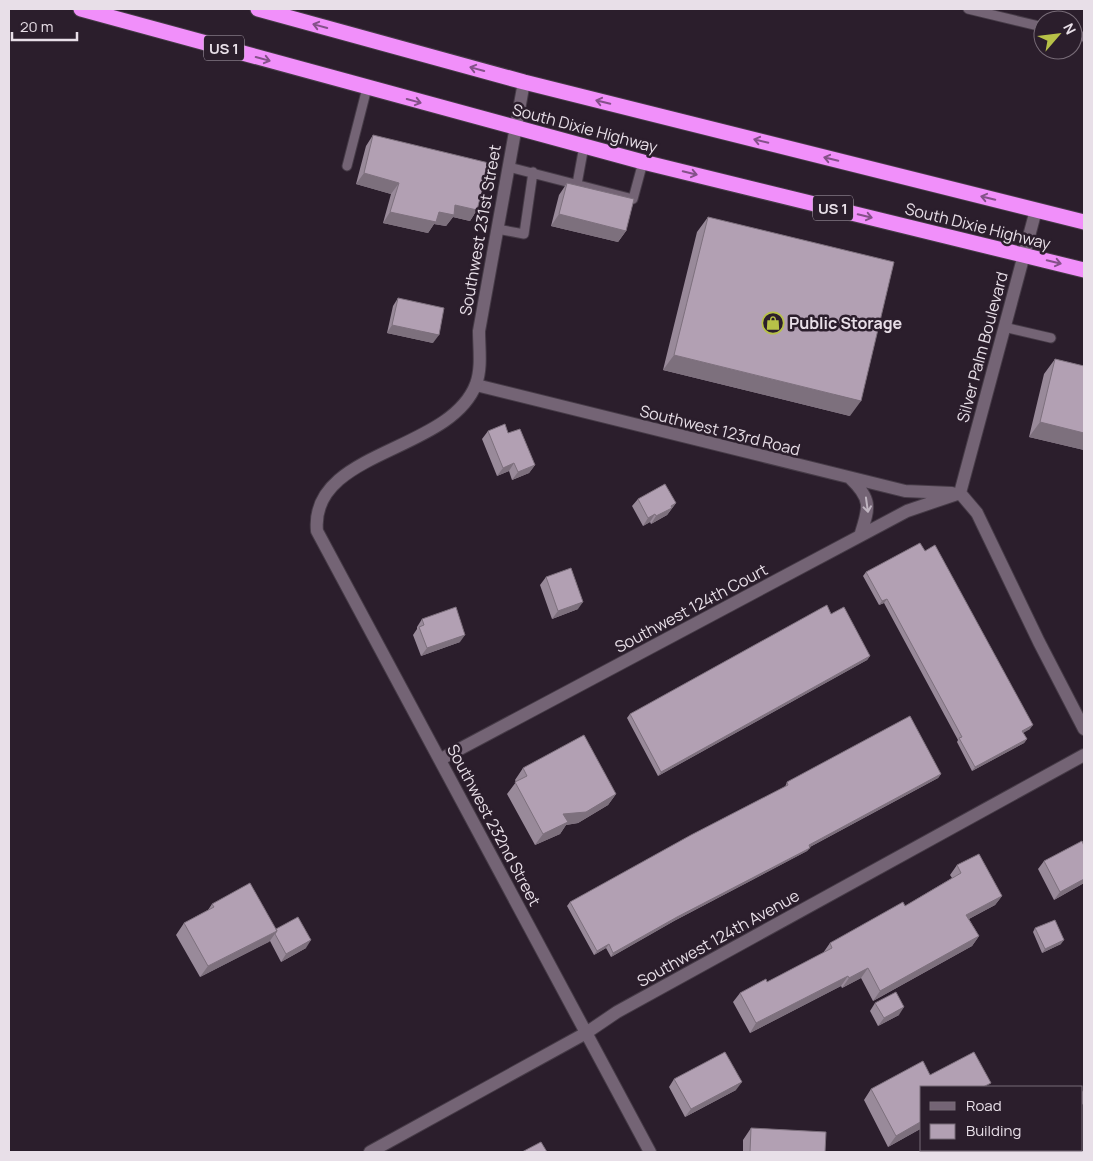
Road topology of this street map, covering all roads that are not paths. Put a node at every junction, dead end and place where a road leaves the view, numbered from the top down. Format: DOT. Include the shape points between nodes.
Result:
graph roads {
  1 [pos="81,9"];
  2 [pos="258,9"];
  3 [pos="968,9"];
  4 [pos="1033,25"];
  5 [pos="524,82"];
  6 [pos="367,88"];
  7 [pos="515,128"];
  8 [pos="584,146"];
  9 [pos="643,162"];
  10 [pos="347,166"];
  11 [pos="509,167"];
  12 [pos="533,172"];
  13 [pos="577,184"];
  14 [pos="1036,210"];
  15 [pos="1084,222"];
  16 [pos="497,230"];
  17 [pos="1024,255"];
  18 [pos="1084,270"];
  19 [pos="1004,327"];
  20 [pos="1051,338"];
  21 [pos="476,385"];
  22 [pos="850,478"];
  23 [pos="960,493"];
  24 [pos="860,536"];
  25 [pos="1084,729"];
  26 [pos="1084,755"];
  27 [pos="441,759"];
  28 [pos="586,1033"];
  29 [pos="370,1152"];
  30 [pos="650,1152"];
  1 -- 6 [label="highway, South Dixie Highway / US 1, one-way"];
  5 -- 2 [label="highway, South Dixie Highway, one-way"];
  3 -- 4 [label="lane"];
  5 -- 7 [label="street, Southwest 231st Street"];
  14 -- 5 [label="highway, South Dixie Highway, one-way"];
  6 -- 7 [label="highway, South Dixie Highway / US 1, one-way"];
  6 -- 10 [label="lane"];
  7 -- 8 [label="highway, South Dixie Highway / US 1"];
  7 -- 11 [label="street, Southwest 231st Street"];
  8 -- 9 [label="highway, South Dixie Highway / US 1"];
  8 -- 13 [label="lane"];
  9 -- 13 [label="lane" via="632,199"];
  9 -- 17 [label="highway, South Dixie Highway / US 1, one-way"];
  11 -- 12 [label="lane"];
  11 -- 16 [label="street, Southwest 231st Street"];
  12 -- 13 [label="lane"];
  12 -- 16 [label="lane" via="524,234"];
  14 -- 15 [label="highway, South Dixie Highway"];
  14 -- 17 [label="street, Silver Palm Boulevard"];
  16 -- 21 [label="street, Southwest 231st Street" via="479,331"];
  17 -- 18 [label="highway, South Dixie Highway / US 1, one-way"];
  17 -- 19 [label="street, Silver Palm Boulevard"];
  19 -- 20 [label="lane"];
  19 -- 23 [label="street, Silver Palm Boulevard"];
  21 -- 22 [label="street, Southwest 123rd Road"];
  21 -- 27 [label="street, Southwest 232nd Street" via="459,408 436,426 331,486 317,511 317,531 321,541"];
  22 -- 23 [label="street, Southwest 123rd Road" via="905,491"];
  22 -- 24 [label="street, one-way" via="862,489 868,501 868,513"];
  23 -- 24 [label="street, Southwest 124th Court" via="907,511"];
  23 -- 25 [label="street" via="977,513"];
  24 -- 27 [label="street, Southwest 124th Court"];
  26 -- 28 [label="street, Southwest 124th Avenue" via="617,1012"];
  27 -- 28 [label="street, Southwest 232nd Street"];
  28 -- 29 [label="street, Southwest 124th Avenue"];
  28 -- 30 [label="street, Southwest 232nd Street"];
}
